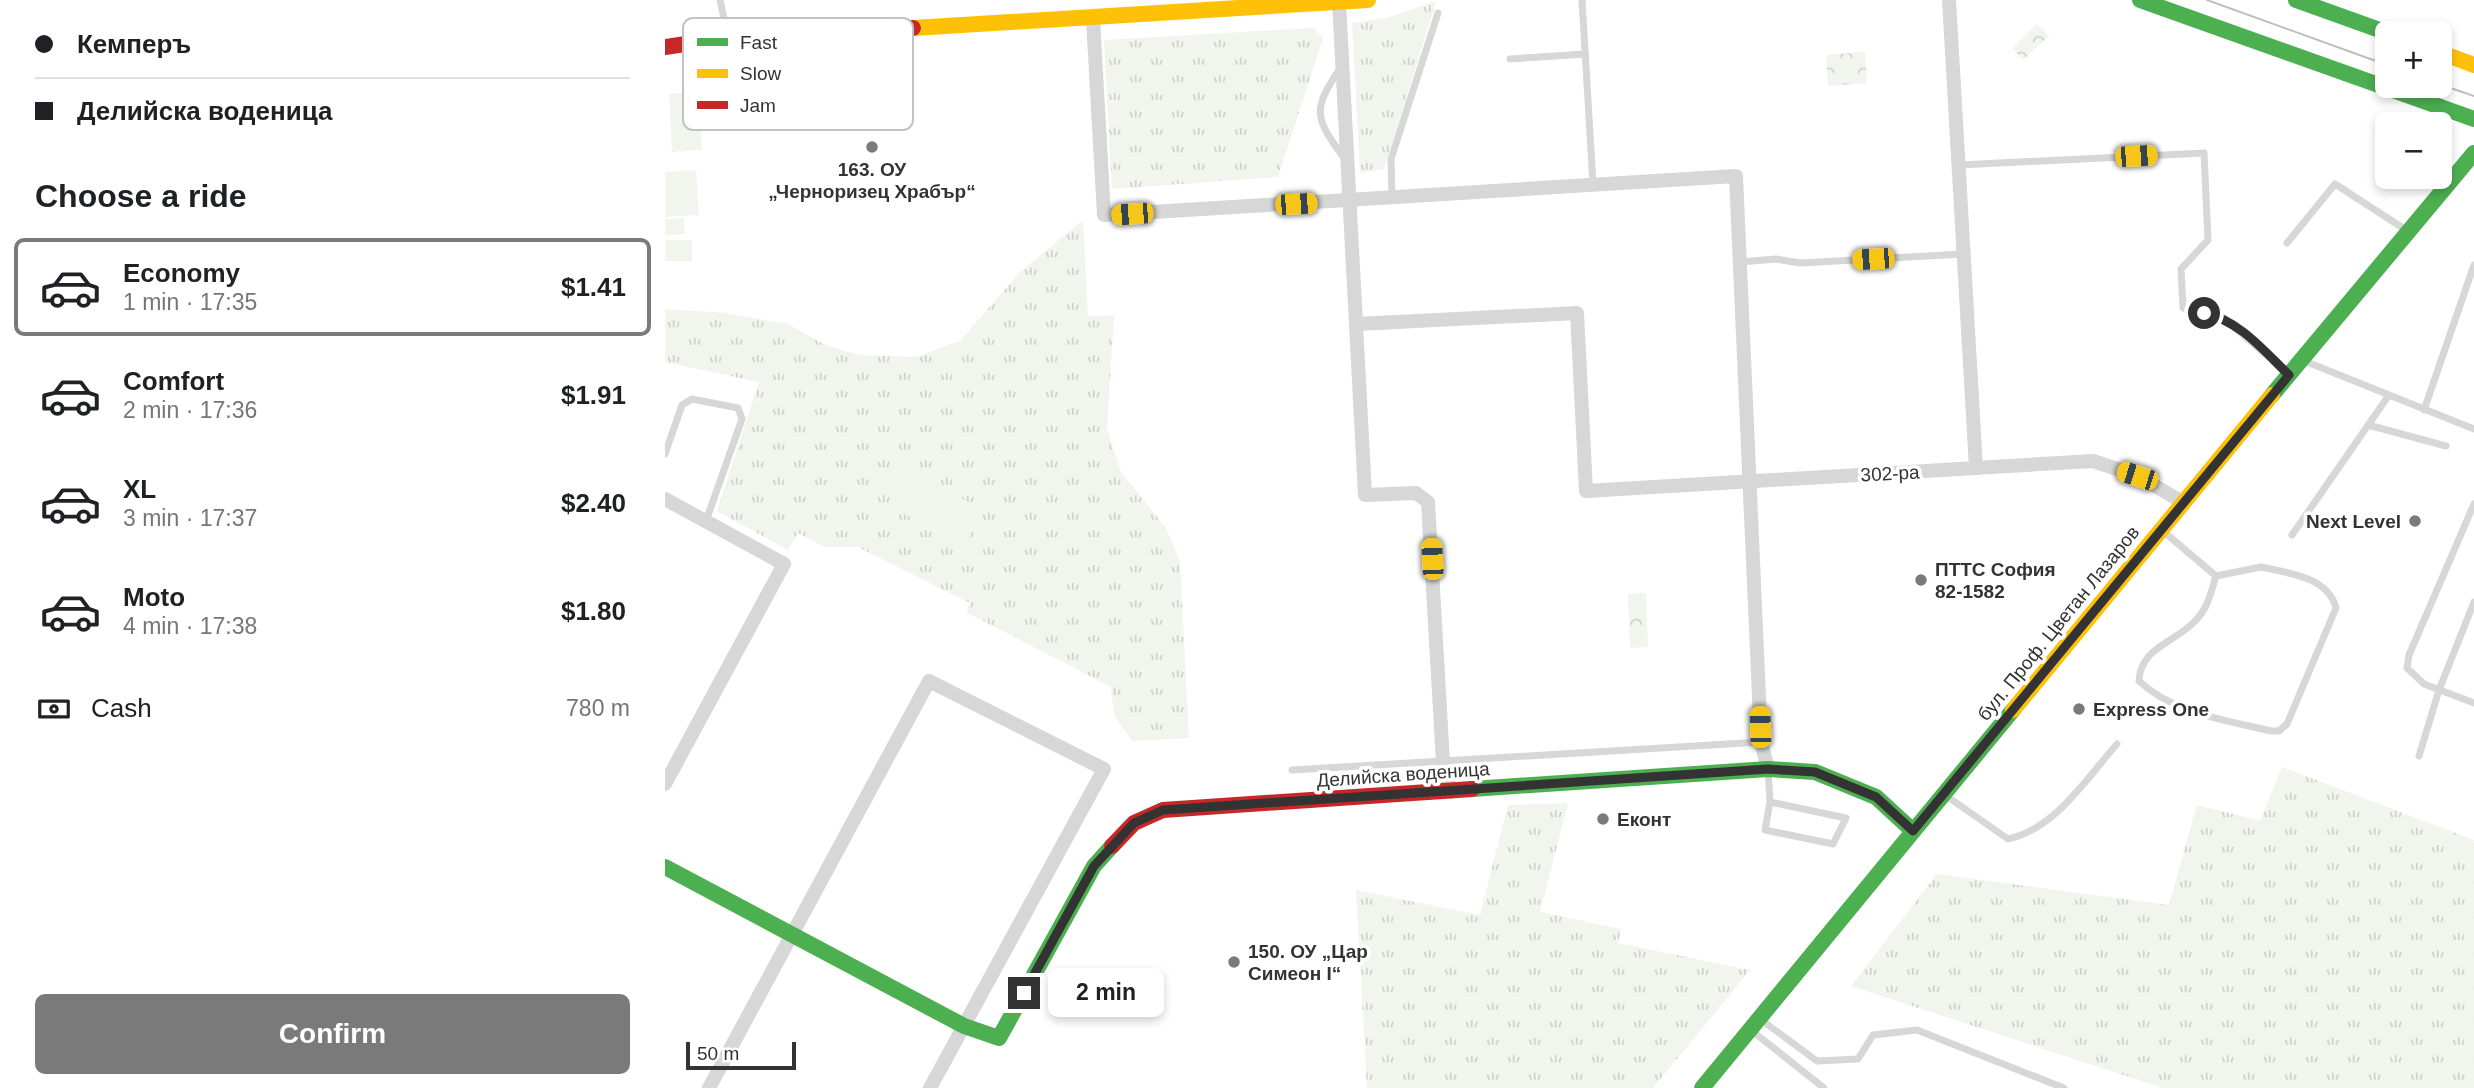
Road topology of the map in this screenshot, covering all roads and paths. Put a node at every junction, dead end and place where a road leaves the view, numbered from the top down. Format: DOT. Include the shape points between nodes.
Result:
graph roads {
  1 [pos="720,0"];
  2 [pos="1368,0"];
  3 [pos="1582,0"];
  4 [pos="1949,0"];
  5 [pos="2140,0"];
  6 [pos="2295,0"];
  7 [pos="1339,2"];
  8 [pos="1438,13"];
  9 [pos="724,18"];
  10 [pos="1093,19"];
  11 [pos="2375,28"];
  12 [pos="913,29"];
  13 [pos="683,44"];
  14 [pos="665,47"];
  15 [pos="1585,54"];
  16 [pos="2452,57"];
  17 [pos="1510,59"];
  18 [pos="2474,65"];
  19 [pos="1341,66"];
  20 [pos="2474,119"];
  21 [pos="2474,153"];
  22 [pos="1346,160"];
  23 [pos="1958,165"];
  24 [pos="1593,185"];
  25 [pos="1392,198"];
  26 [pos="1348,200"];
  27 [pos="2407,231"];
  28 [pos="2287,243"];
  29 [pos="1963,254"];
  30 [pos="1740,262"];
  31 [pos="2474,265"];
  32 [pos="1356,324"];
  33 [pos="2301,360"];
  34 [pos="2289,375"];
  35 [pos="2389,395"];
  36 [pos="2424,410"];
  37 [pos="2368,425"];
  38 [pos="2474,429"];
  39 [pos="2446,446"];
  40 [pos="665,453"];
  41 [pos="1976,468"];
  42 [pos="1749,481"];
  43 [pos="665,499"];
  44 [pos="2184,503"];
  45 [pos="2474,504"];
  46 [pos="706,522"];
  47 [pos="2161,530"];
  48 [pos="2292,535"];
  49 [pos="2216,576"];
  50 [pos="2474,602"];
  51 [pos="2439,690"];
  52 [pos="2474,702"];
  53 [pos="1761,742"];
  54 [pos="2117,744"];
  55 [pos="2419,756"];
  56 [pos="1443,762"];
  57 [pos="1768,769"];
  58 [pos="1292,770"];
  59 [pos="665,784"];
  60 [pos="1451,792"];
  61 [pos="1944,794"];
  62 [pos="1770,802"];
  63 [pos="1913,831"];
  64 [pos="665,867"];
  65 [pos="792,934"];
  66 [pos="1755,1024"];
  67 [pos="964,1026"];
  68 [pos="709,1088"];
  69 [pos="930,1088"];
  70 [pos="1702,1088"];
  71 [pos="1824,1088"];
  72 [pos="2064,1088"];
  1 -- 9 [label="lane"];
  2 -- 7 [label="street"];
  3 -- 15 [label="lane"];
  4 -- 23 [label="street"];
  5 -- 20 [label="street"];
  6 -- 11 [label="street"];
  7 -- 10 [label="street"];
  7 -- 19 [label="street"];
  8 -- 25 [label="lane" via="1391,159"];
  10 -- 12 [label="street"];
  10 -- 26 [label="street" via="1104,215"];
  13 -- 14 [label="street"];
  15 -- 17 [label="lane"];
  15 -- 24 [label="lane"];
  16 -- 18 [label="street"];
  19 -- 22 [label="street"];
  19 -- 22 [label="lane" via="1318,109 1328,136"];
  21 -- 27 [label="street, бул. Проф. Цветан Лазаров"];
  22 -- 26 [label="street"];
  23 -- 29 [label="street"];
  23 -- 34 [label="lane" via="2204,153 2208,240 2181,270 2183,308 2224,317"];
  24 -- 25 [label="street"];
  24 -- 30 [label="street" via="1736,176"];
  25 -- 26 [label="street"];
  26 -- 32 [label="street"];
  27 -- 28 [label="lane" via="2335,184"];
  27 -- 33 [label="street, бул. Проф. Цветан Лазаров"];
  29 -- 30 [label="lane"];
  29 -- 41 [label="street"];
  30 -- 42 [label="street"];
  31 -- 36 [label="lane"];
  32 -- 42 [label="street, 302-ра" via="1577,313 1586,491"];
  32 -- 56 [label="street" via="1365,495 1416,493 1429,507"];
  33 -- 34 [label="street, бул. Проф. Цветан Лазаров"];
  33 -- 35 [label="lane"];
  34 -- 44 [label="street, бул. Проф. Цветан Лазаров"];
  35 -- 36 [label="lane"];
  35 -- 37 [label="lane"];
  36 -- 38 [label="lane"];
  37 -- 39 [label="lane"];
  37 -- 48 [label="lane"];
  40 -- 46 [label="lane" via="682,405 692,399 739,408 742,419"];
  41 -- 42 [label="street, 302-ра"];
  41 -- 44 [label="street, 302-ра" via="2093,461 2137,476"];
  42 -- 53 [label="street"];
  43 -- 46 [label="street"];
  44 -- 47 [label="street, бул. Проф. Цветан Лазаров"];
  45 -- 51 [label="lane" via="2409,655 2407,668"];
  46 -- 59 [label="street" via="784,564"];
  47 -- 49 [label="lane"];
  47 -- 61 [label="street, бул. Проф. Цветан Лазаров"];
  49 -- 49 [label="lane" via="2207,607 2185,631 2149,654 2139,681 2152,693 2189,710 2279,731 2287,724 2336,614 2335,602 2311,579 2261,567"];
  50 -- 51 [label="lane"];
  51 -- 52 [label="lane"];
  51 -- 55 [label="lane"];
  53 -- 56 [label="lane"];
  53 -- 57 [label="street"];
  54 -- 61 [label="lane" via="2048,820 2028,835 2008,839"];
  56 -- 58 [label="lane"];
  56 -- 60 [label="street"];
  57 -- 60 [label="street, Делийска воденица"];
  57 -- 62 [label="lane"];
  57 -- 63 [label="street, Делийска воденица" via="1815,772 1876,797"];
  60 -- 67 [label="street, Делийска воденица" via="1190,806 1163,810 1134,823 1094,866 999,1038"];
  61 -- 63 [label="street, бул. Проф. Цветан Лазаров"];
  62 -- 62 [label="lane" via="1765,830 1833,844 1846,818"];
  63 -- 66 [label="street, бул. Проф. Цветан Лазаров"];
  64 -- 65 [label="street"];
  65 -- 67 [label="street"];
  65 -- 67 [label="street" via="929,681 1104,769"];
  65 -- 68 [label="street"];
  66 -- 70 [label="street, бул. Проф. Цветан Лазаров"];
  66 -- 71 [label="lane"];
  66 -- 72 [label="lane" via="1817,1061 1858,1059 1873,1035 1917,1030"];
  67 -- 69 [label="street"];
}
